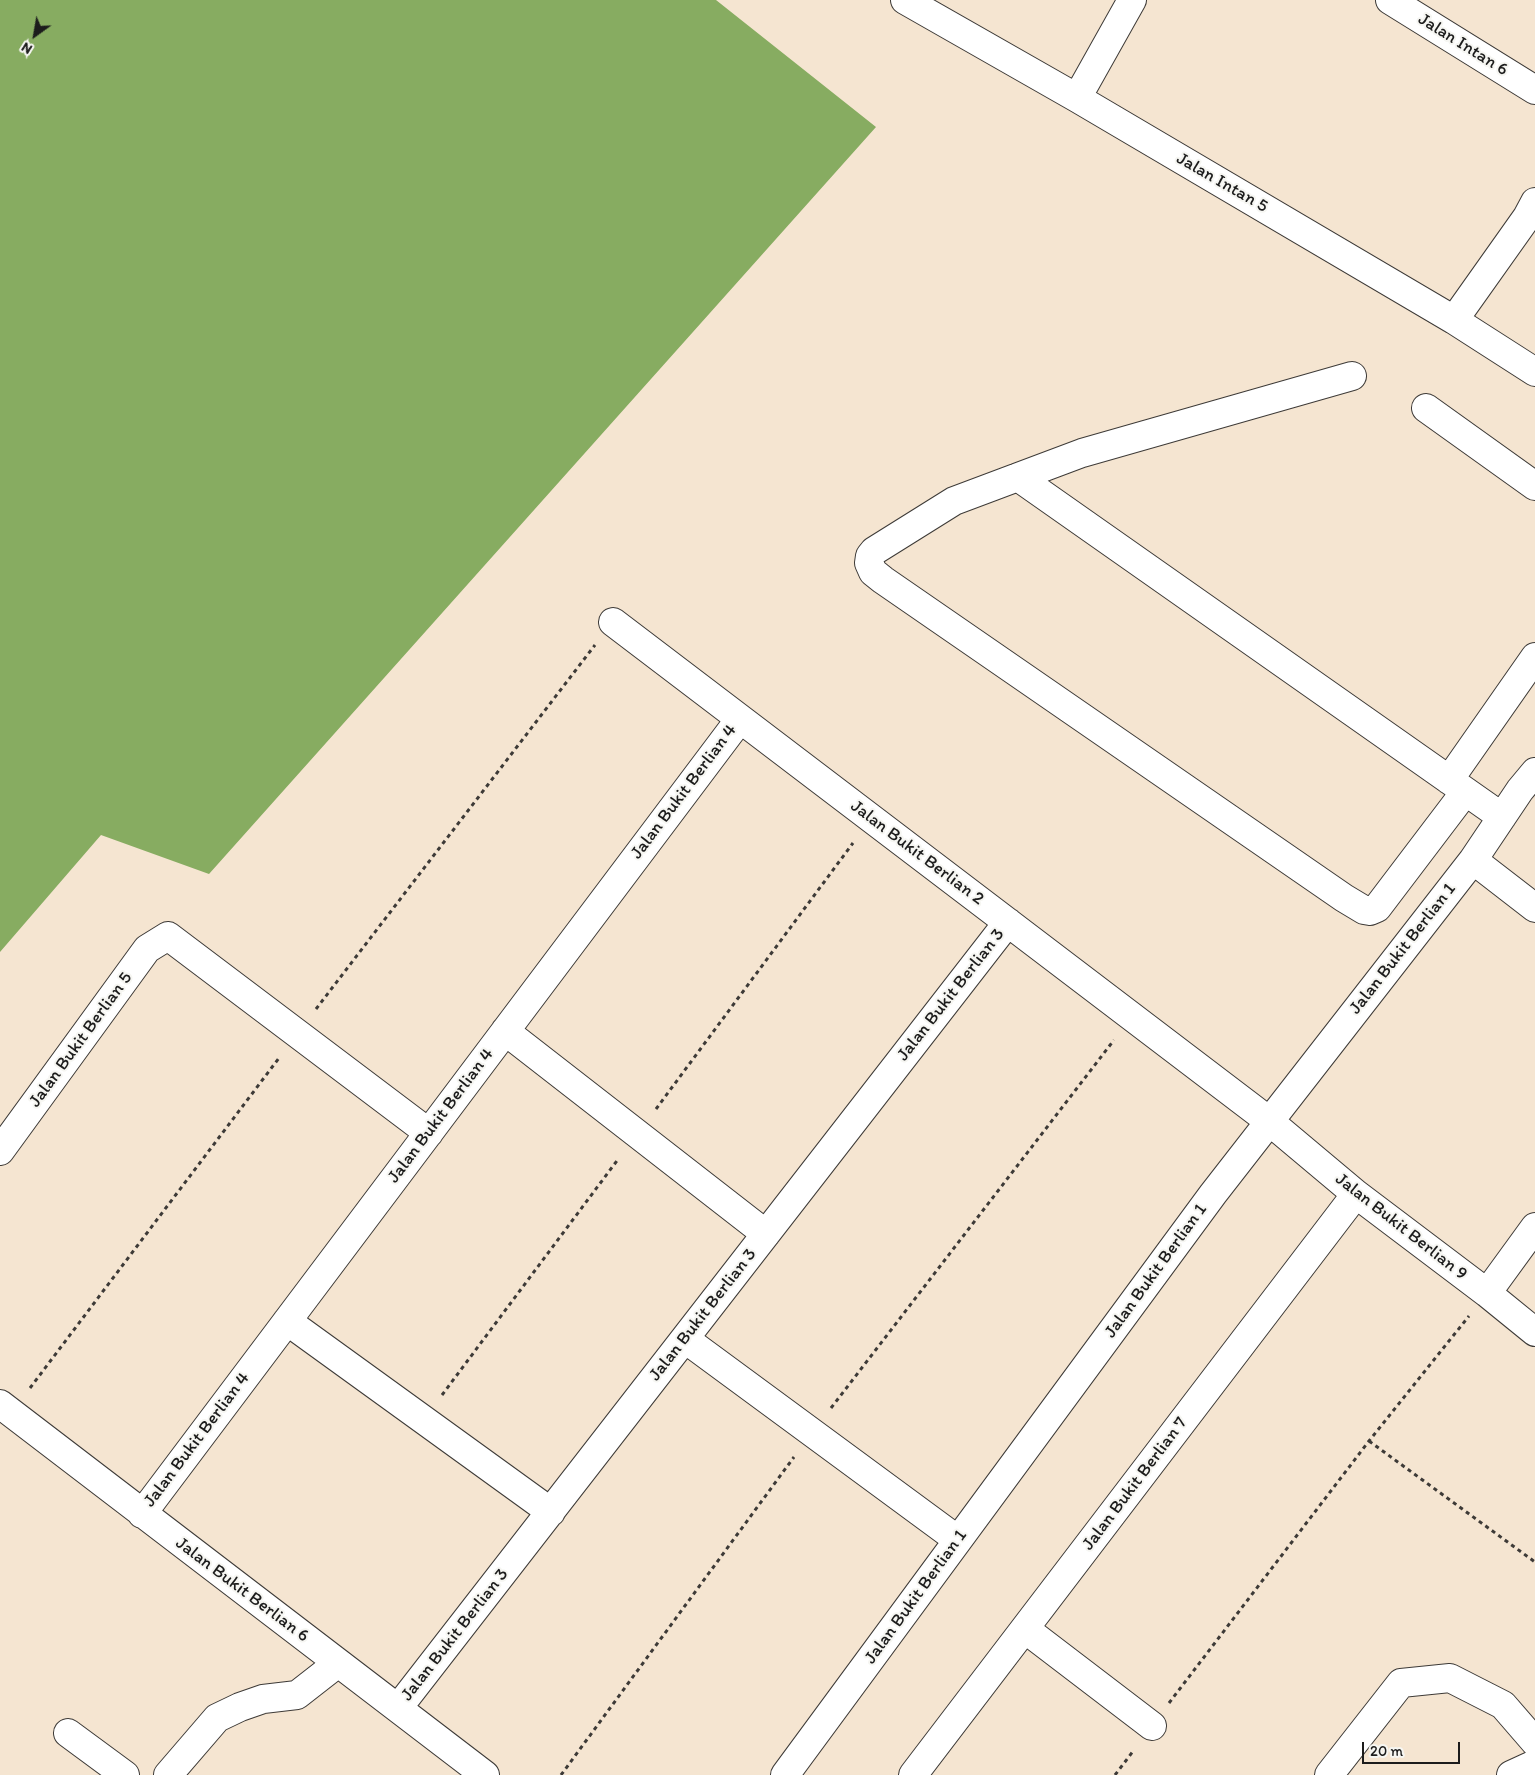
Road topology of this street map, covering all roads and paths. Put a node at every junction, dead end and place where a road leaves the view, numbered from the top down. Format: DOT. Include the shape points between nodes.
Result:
graph roads {
  1 [pos="905,0"];
  2 [pos="1132,0"];
  3 [pos="1390,0"];
  4 [pos="1535,90"];
  5 [pos="1077,98"];
  6 [pos="1535,202"];
  7 [pos="1454,320"];
  8 [pos="1535,372"];
  9 [pos="1352,376"];
  10 [pos="1426,408"];
  11 [pos="1018,478"];
  12 [pos="1535,486"];
  13 [pos="613,622"];
  14 [pos="1535,657"];
  15 [pos="740,719"];
  16 [pos="1535,772"];
  17 [pos="1457,786"];
  18 [pos="1502,817"];
  19 [pos="1473,860"];
  20 [pos="1535,908"];
  21 [pos="1008,922"];
  22 [pos="1132,1017"];
  23 [pos="505,1031"];
  24 [pos="1269,1121"];
  25 [pos="429,1133"];
  26 [pos="0,1151"];
  27 [pos="1356,1194"];
  28 [pos="1535,1227"];
  29 [pos="766,1234"];
  30 [pos="1487,1293"];
  31 [pos="287,1321"];
  32 [pos="1535,1332"];
  33 [pos="685,1339"];
  34 [pos="0,1404"];
  35 [pos="812,1432"];
  36 [pos="1369,1441"];
  37 [pos="551,1512"];
  38 [pos="142,1514"];
  39 [pos="958,1540"];
  40 [pos="1535,1562"];
  41 [pos="1025,1629"];
  42 [pos="338,1663"];
  43 [pos="398,1708"];
  44 [pos="1152,1726"];
  45 [pos="68,1733"];
  46 [pos="1535,1742"];
  47 [pos="1535,1764"];
  48 [pos="125,1775"];
  49 [pos="168,1775"];
  50 [pos="486,1775"];
  51 [pos="561,1775"];
  52 [pos="785,1775"];
  53 [pos="913,1775"];
  54 [pos="1115,1775"];
  55 [pos="1329,1775"];
  56 [pos="1511,1775"];
  1 -- 5 [label="street, Jalan Intan 5"];
  2 -- 5 [label="street"];
  3 -- 4 [label="street, Jalan Intan 6"];
  5 -- 7 [label="street, Jalan Intan 5"];
  6 -- 7 [label="street"];
  7 -- 8 [label="street, Jalan Intan 5"];
  9 -- 11 [label="street" via="1082,453"];
  10 -- 12 [label="street"];
  11 -- 17 [label="street"];
  11 -- 17 [label="street" via="954,501 874,551 869,563 873,572 1364,910 1377,908"];
  13 -- 15 [label="street, Jalan Bukit Berlian 2"];
  14 -- 17 [label="street"];
  15 -- 21 [label="street, Jalan Bukit Berlian 2"];
  15 -- 23 [label="street, Jalan Bukit Berlian 4"];
  16 -- 18 [label="street, Jalan Bukit Berlian 1"];
  17 -- 18 [label="street"];
  18 -- 19 [label="street, Jalan Bukit Berlian 1"];
  19 -- 20 [label="street"];
  19 -- 24 [label="street, Jalan Bukit Berlian 1"];
  21 -- 22 [label="street, Jalan Bukit Berlian 2"];
  21 -- 29 [label="street, Jalan Bukit Berlian 3"];
  22 -- 24 [label="street, Jalan Bukit Berlian 2"];
  22 -- 35 [label="path"];
  23 -- 25 [label="street, Jalan Bukit Berlian 4"];
  23 -- 29 [label="street"];
  24 -- 27 [label="street, Jalan Bukit Berlian 9"];
  24 -- 39 [label="street, Jalan Bukit Berlian 1"];
  25 -- 26 [label="street, Jalan Bukit Berlian 5" via="168,936 147,949"];
  25 -- 31 [label="street, Jalan Bukit Berlian 4"];
  27 -- 30 [label="street, Jalan Bukit Berlian 9"];
  27 -- 41 [label="street, Jalan Bukit Berlian 7"];
  28 -- 30 [label="street"];
  29 -- 33 [label="street, Jalan Bukit Berlian 3"];
  30 -- 32 [label="street, Jalan Bukit Berlian 9"];
  30 -- 36 [label="path"];
  31 -- 37 [label="street"];
  31 -- 38 [label="street, Jalan Bukit Berlian 4"];
  33 -- 35 [label="street"];
  33 -- 37 [label="street, Jalan Bukit Berlian 3"];
  34 -- 38 [label="street, Jalan Bukit Berlian 6"];
  35 -- 39 [label="street"];
  35 -- 51 [label="path"];
  36 -- 40 [label="path"];
  36 -- 44 [label="path"];
  37 -- 43 [label="street, Jalan Bukit Berlian 3"];
  38 -- 42 [label="street, Jalan Bukit Berlian 6"];
  39 -- 52 [label="street, Jalan Bukit Berlian 1"];
  41 -- 44 [label="street"];
  41 -- 53 [label="street, Jalan Bukit Berlian 7"];
  42 -- 43 [label="street, Jalan Bukit Berlian 6"];
  42 -- 49 [label="street" via="297,1695 264,1699 217,1718"];
  43 -- 50 [label="street, Jalan Bukit Berlian 6"];
  44 -- 54 [label="path"];
  45 -- 48 [label="street"];
  46 -- 55 [label="street" via="1503,1705 1450,1678 1402,1683"];
  47 -- 56 [label="street"];
}
